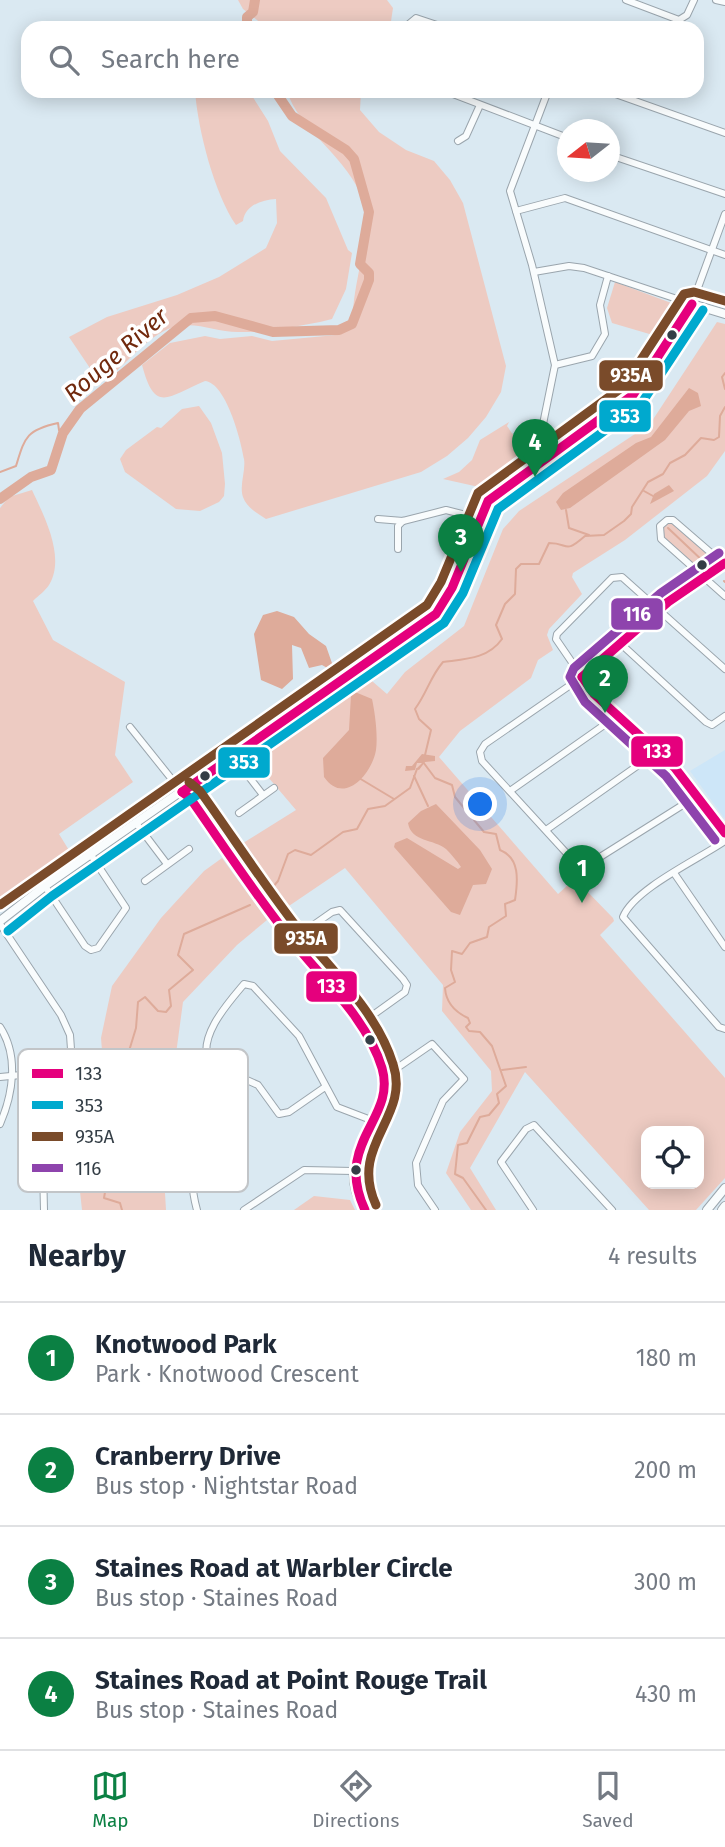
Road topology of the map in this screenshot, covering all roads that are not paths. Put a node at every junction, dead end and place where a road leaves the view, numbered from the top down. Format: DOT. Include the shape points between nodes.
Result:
graph roads {
  1 [pos="626,0"];
  2 [pos="694,0"];
  3 [pos="716,0"];
  4 [pos="725,2"];
  5 [pos="462,98"];
  6 [pos="545,98"];
  7 [pos="627,98"];
  8 [pos="480,105"];
  9 [pos="535,125"];
  10 [pos="725,133"];
  11 [pos="557,134"];
  12 [pos="458,141"];
  13 [pos="620,158"];
  14 [pos="725,194"];
  15 [pos="516,211"];
  16 [pos="725,214"];
  17 [pos="710,250"];
  18 [pos="725,255"];
  19 [pos="534,272"];
  20 [pos="608,276"];
  21 [pos="692,304"];
  22 [pos="725,314"];
  23 [pos="555,365"];
  24 [pos="560,449"];
  25 [pos="478,518"];
  26 [pos="378,519"];
  27 [pos="403,521"];
  28 [pos="398,549"];
  29 [pos="725,564"];
  30 [pos="703,576"];
  31 [pos="725,596"];
  32 [pos="658,609"];
  33 [pos="621,644"];
  34 [pos="725,669"];
  35 [pos="582,677"];
  36 [pos="617,716"];
  37 [pos="725,716"];
  38 [pos="130,727"];
  39 [pos="657,752"];
  40 [pos="233,756"];
  41 [pos="274,788"];
  42 [pos="510,791"];
  43 [pos="182,792"];
  44 [pos="263,796"];
  45 [pos="697,796"];
  46 [pos="239,813"];
  47 [pos="136,823"];
  48 [pos="546,831"];
  49 [pos="725,833"];
  50 [pos="725,841"];
  51 [pos="189,849"];
  52 [pos="91,855"];
  53 [pos="167,864"];
  54 [pos="674,873"];
  55 [pos="145,881"];
  56 [pos="45,886"];
  57 [pos="0,923"];
  58 [pos="292,940"];
  59 [pos="725,947"];
  60 [pos="359,1025"];
  61 [pos="0,1027"];
  62 [pos="725,1029"];
  63 [pos="71,1049"];
  64 [pos="208,1049"];
  65 [pos="383,1072"];
  66 [pos="18,1075"];
  67 [pos="11,1076"];
  68 [pos="0,1077"];
  69 [pos="248,1081"];
  70 [pos="325,1087"];
  71 [pos="372,1120"];
  72 [pos="0,1124"];
  73 [pos="353,1171"];
  74 [pos="725,1188"];
  75 [pos="44,1192"];
  76 [pos="196,1192"];
  77 [pos="44,1210"];
  78 [pos="197,1210"];
  79 [pos="244,1210"];
  80 [pos="365,1210"];
  81 [pos="435,1210"];
  82 [pos="533,1210"];
  83 [pos="612,1210"];
  84 [pos="707,1210"];
  1 -- 2 [label="street" via="679,20"];
  3 -- 4 [label="street"];
  5 -- 8 [label="street"];
  6 -- 9 [label="street"];
  7 -- 10 [label="street"];
  8 -- 9 [label="street"];
  8 -- 12 [label="street" via="466,136"];
  9 -- 11 [label="street"];
  9 -- 15 [label="street" via="510,191"];
  13 -- 14 [label="street"];
  15 -- 17 [label="street" via="565,198"];
  15 -- 19 [label="street"];
  16 -- 17 [label="street"];
  17 -- 18 [label="street"];
  17 -- 21 [label="street"];
  19 -- 20 [label="street" via="569,266"];
  19 -- 23 [label="street"];
  20 -- 21 [label="street"];
  20 -- 23 [label="street" via="600,305 605,334 592,356"];
  21 -- 22 [label="street"];
  21 -- 24 [label="street" via="633,395"];
  23 -- 24 [label="street" via="542,416"];
  24 -- 25 [label="street" via="502,489"];
  25 -- 27 [label="street" via="446,510"];
  25 -- 40 [label="street" via="436,614"];
  26 -- 27 [label="street"];
  27 -- 28 [label="street" via="398,526"];
  29 -- 30 [label="street"];
  29 -- 30 [label="street" via="673,520 667,520 660,526 661,539"];
  30 -- 31 [label="street"];
  30 -- 32 [label="street"];
  32 -- 33 [label="street"];
  32 -- 34 [label="street"];
  32 -- 35 [label="street" via="622,577 605,583 556,639"];
  33 -- 35 [label="street"];
  33 -- 37 [label="street" via="706,722 712,725"];
  35 -- 36 [label="street"];
  35 -- 42 [label="street" via="485,744 480,752 482,761"];
  36 -- 39 [label="street"];
  36 -- 42 [label="street"];
  38 -- 43 [label="street"];
  39 -- 45 [label="street"];
  39 -- 48 [label="street"];
  40 -- 43 [label="street"];
  40 -- 44 [label="street"];
  41 -- 44 [label="street"];
  42 -- 48 [label="street"];
  43 -- 47 [label="street"];
  43 -- 58 [label="street"];
  44 -- 46 [label="street"];
  45 -- 48 [label="street" via="585,869"];
  45 -- 49 [label="street"];
  47 -- 52 [label="street"];
  47 -- 53 [label="street"];
  50 -- 54 [label="street"];
  51 -- 53 [label="street"];
  52 -- 56 [label="street"];
  52 -- 56 [label="street" via="126,908 98,948 85,946"];
  53 -- 55 [label="street"];
  54 -- 59 [label="street"];
  54 -- 62 [label="street" via="627,907 623,917"];
  56 -- 57 [label="street"];
  57 -- 63 [label="street" via="65,1023"];
  58 -- 60 [label="street" via="347,1003"];
  58 -- 60 [label="street" via="340,910 403,979 405,992"];
  60 -- 65 [label="street"];
  61 -- 67 [label="street" via="10,1045"];
  64 -- 70 [label="street" via="215,1019 244,984 253,986 296,1032"];
  65 -- 71 [label="street" via="382,1094"];
  65 -- 81 [label="street" via="432,1044 464,1079 443,1101 416,1163 418,1185"];
  66 -- 67 [label="street"];
  67 -- 68 [label="street"];
  67 -- 72 [label="street" via="10,1100"];
  69 -- 70 [label="street" via="258,1085 279,1114"];
  70 -- 71 [label="street" via="337,1107"];
  71 -- 73 [label="street"];
  73 -- 79 [label="street" via="304,1170"];
  73 -- 80 [label="street" via="355,1191"];
  74 -- 84 [label="street"];
  75 -- 77 [label="street"];
  76 -- 78 [label="street"];
  82 -- 83 [label="street" via="501,1162 534,1125"];
}
